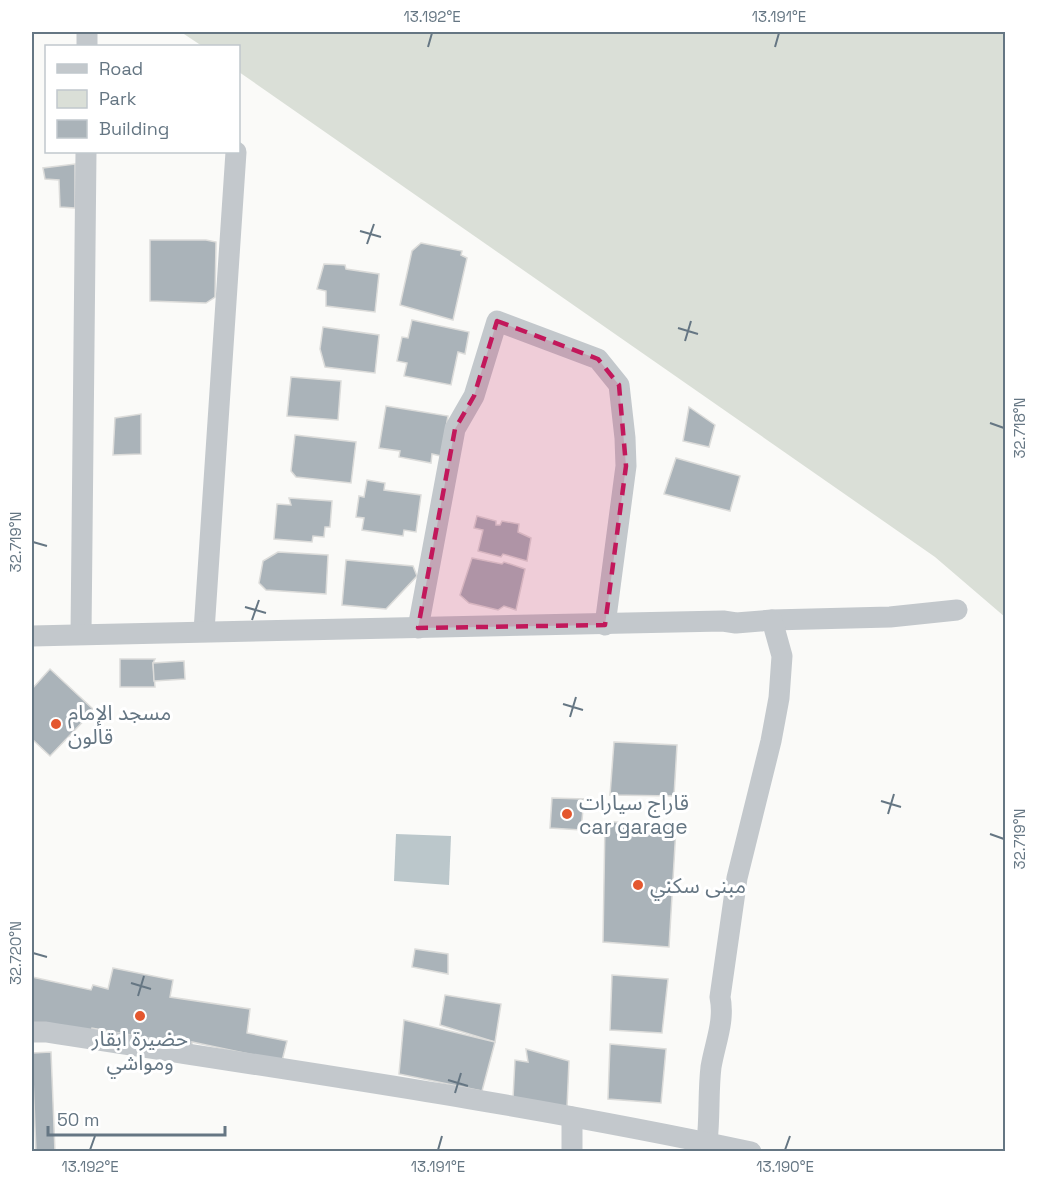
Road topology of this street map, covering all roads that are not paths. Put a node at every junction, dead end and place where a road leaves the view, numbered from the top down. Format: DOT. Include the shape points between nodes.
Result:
graph roads {
  1 [pos="86,153"];
  2 [pos="236,153"];
  3 [pos="957,610"];
  4 [pos="772,620"];
  5 [pos="605,625"];
  6 [pos="418,628"];
  7 [pos="204,631"];
  8 [pos="81,634"];
  9 [pos="32,636"];
  10 [pos="32,1032"];
  11 [pos="572,1118"];
  12 [pos="707,1142"];
  13 [pos="572,1152"];
  14 [pos="751,1152"];
  1 -- 8 [label="street"];
  2 -- 7 [label="street"];
  3 -- 4 [label="street" via="890,617"];
  4 -- 5 [label="street"];
  4 -- 12 [label="street" via="782,656 778,698 737,878 720,997 720,1030 711,1066"];
  5 -- 6 [label="street"];
  5 -- 6 [label="street" via="626,466 619,385 598,359 496,321 474,396 455,429"];
  6 -- 7 [label="street"];
  7 -- 8 [label="street"];
  8 -- 9 [label="street"];
  10 -- 11 [label="street"];
  11 -- 12 [label="street"];
  11 -- 13 [label="street"];
  12 -- 14 [label="street"];
}
